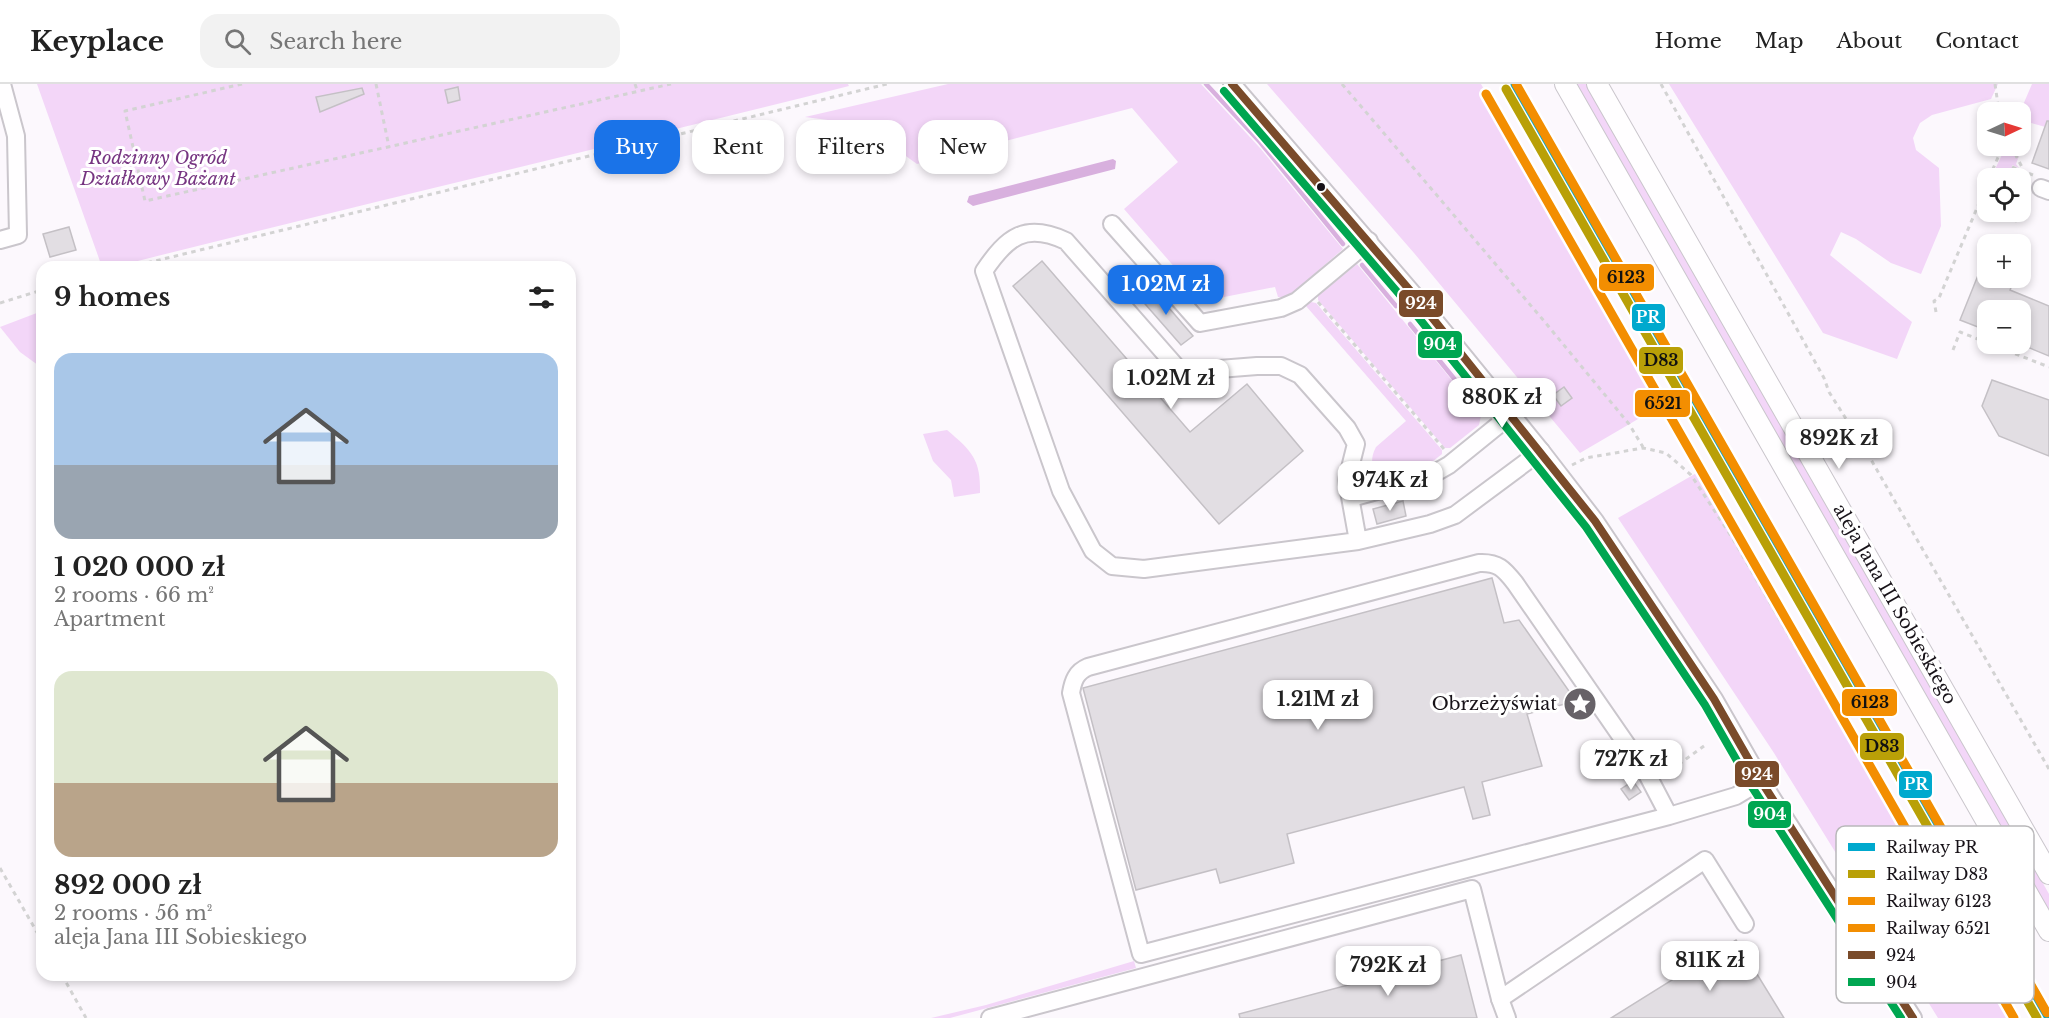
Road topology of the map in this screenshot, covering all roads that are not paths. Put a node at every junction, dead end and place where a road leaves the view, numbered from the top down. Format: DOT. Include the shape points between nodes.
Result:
graph roads {
  1 [pos="2,84"];
  2 [pos="1232,84"];
  3 [pos="1565,84"];
  4 [pos="1597,84"];
  5 [pos="1112,224"];
  6 [pos="0,240"];
  7 [pos="1369,241"];
  8 [pos="1512,414"];
  9 [pos="1541,451"];
  10 [pos="1351,498"];
  11 [pos="1358,542"];
  12 [pos="1761,781"];
  13 [pos="1669,816"];
  14 [pos="1989,826"];
  15 [pos="2022,826"];
  16 [pos="2034,848"];
  17 [pos="2049,874"];
  18 [pos="1836,898"];
  19 [pos="2034,905"];
  20 [pos="1745,924"];
  21 [pos="2049,931"];
  22 [pos="1500,999"];
  23 [pos="1903,1003"];
  24 [pos="990,1018"];
  25 [pos="1507,1018"];
  26 [pos="1913,1018"];
  1 -- 6 [label="street" via="16,136 18,235"];
  2 -- 7 [label="street"];
  3 -- 14 [label="main road, aleja Jana III Sobieskiego"];
  4 -- 15 [label="main road, aleja Jana III Sobieskiego"];
  5 -- 7 [label="street" via="1200,323 1281,308 1297,301"];
  7 -- 8 [label="street"];
  8 -- 9 [label="street"];
  8 -- 10 [label="street" via="1428,477"];
  9 -- 11 [label="street" via="1455,515"];
  9 -- 12 [label="street" via="1662,619"];
  10 -- 11 [label="street"];
  10 -- 11 [label="street" via="1347,480 1356,444 1347,428 1300,375 1281,366 1181,372 1066,241 1048,232 1018,235 998,250 984,271 1061,492 1092,551 1112,566 1144,569"];
  12 -- 13 [label="street" via="1736,796"];
  12 -- 18 [label="street"];
  13 -- 13 [label="street" via="1142,954 1071,693 1074,678 1088,667 1487,562 1500,566 1515,583 1651,781"];
  16 -- 17 [label="main road, aleja Jana III Sobieskiego"];
  19 -- 21 [label="main road, aleja Jana III Sobieskiego"];
  20 -- 22 [label="street" via="1706,861"];
  22 -- 24 [label="street" via="1472,889"];
  22 -- 25 [label="street"];
  23 -- 26 [label="street"];
}
